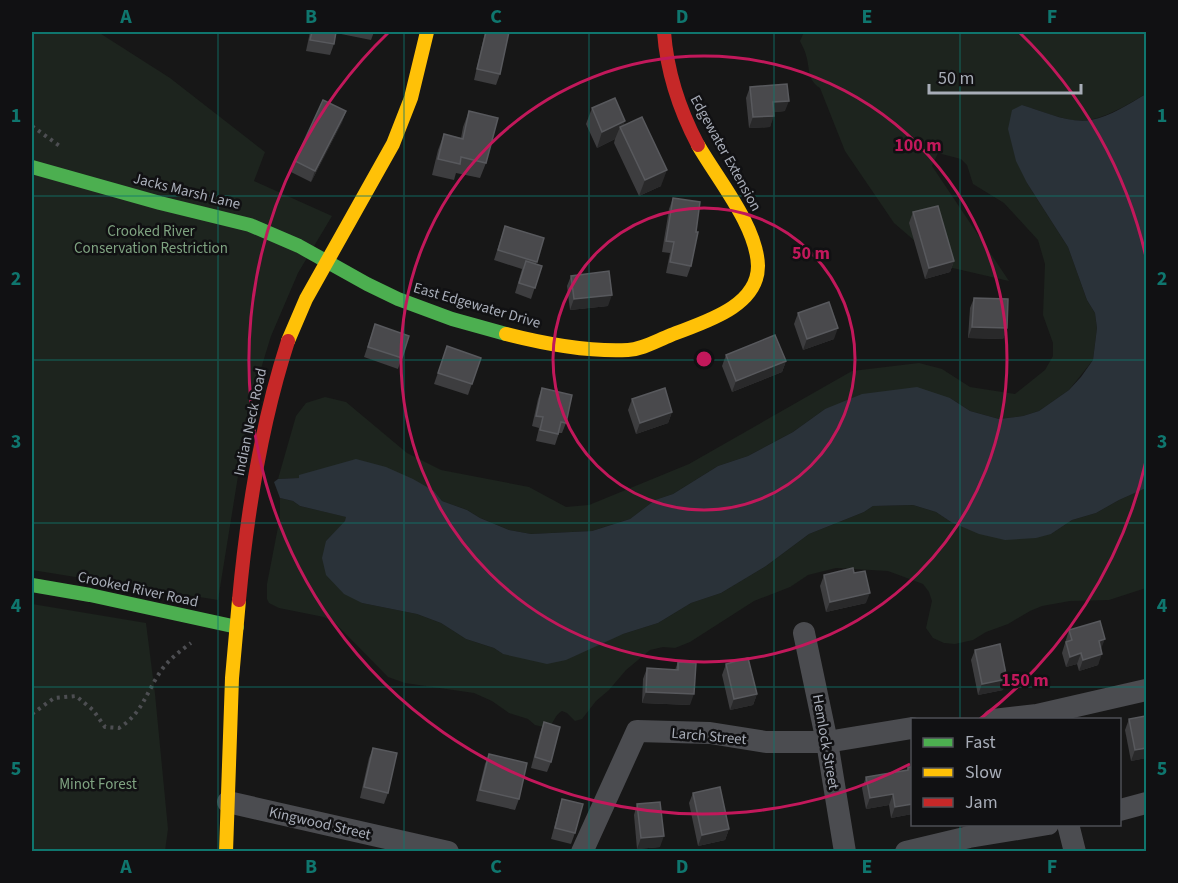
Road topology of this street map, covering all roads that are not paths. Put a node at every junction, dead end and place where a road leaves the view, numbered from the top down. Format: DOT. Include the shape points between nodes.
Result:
graph roads {
  1 [pos="428,32"];
  2 [pos="664,32"];
  3 [pos="32,167"];
  4 [pos="756,255"];
  5 [pos="329,261"];
  6 [pos="32,585"];
  7 [pos="237,627"];
  8 [pos="804,633"];
  9 [pos="1146,690"];
  10 [pos="1038,717"];
  11 [pos="1023,718"];
  12 [pos="911,728"];
  13 [pos="827,742"];
  14 [pos="228,802"];
  15 [pos="1146,803"];
  16 [pos="1121,809"];
  17 [pos="1041,826"];
  18 [pos="1068,826"];
  19 [pos="226,852"];
  20 [pos="448,852"];
  21 [pos="582,852"];
  22 [pos="845,852"];
  23 [pos="906,852"];
  24 [pos="1075,852"];
  1 -- 5 [label="street, Indian Neck Road" via="399,129"];
  2 -- 4 [label="street, Edgewater Extension" via="678,101 715,173 744,218"];
  3 -- 5 [label="street, Jacks Marsh Lane" via="241,222"];
  4 -- 5 [label="street, East Edgewater Drive" via="756,282 732,308 647,346 628,350 543,341 458,320 389,294"];
  5 -- 7 [label="street, Indian Neck Road" via="296,319 275,380 247,525"];
  6 -- 7 [label="street, Crooked River Road"];
  7 -- 14 [label="street, Indian Neck Road"];
  8 -- 13 [label="street, Hemlock Street"];
  9 -- 10 [label="street"];
  10 -- 11 [label="street"];
  12 -- 13 [label="street, Larch Street"];
  13 -- 21 [label="street, Larch Street" via="766,742 710,733 637,731"];
  13 -- 22 [label="street, Hemlock Street"];
  14 -- 19 [label="street, Indian Neck Road"];
  14 -- 20 [label="street, Kingwood Street"];
  15 -- 16 [label="street"];
  17 -- 23 [label="street"];
  18 -- 24 [label="street"];
}
